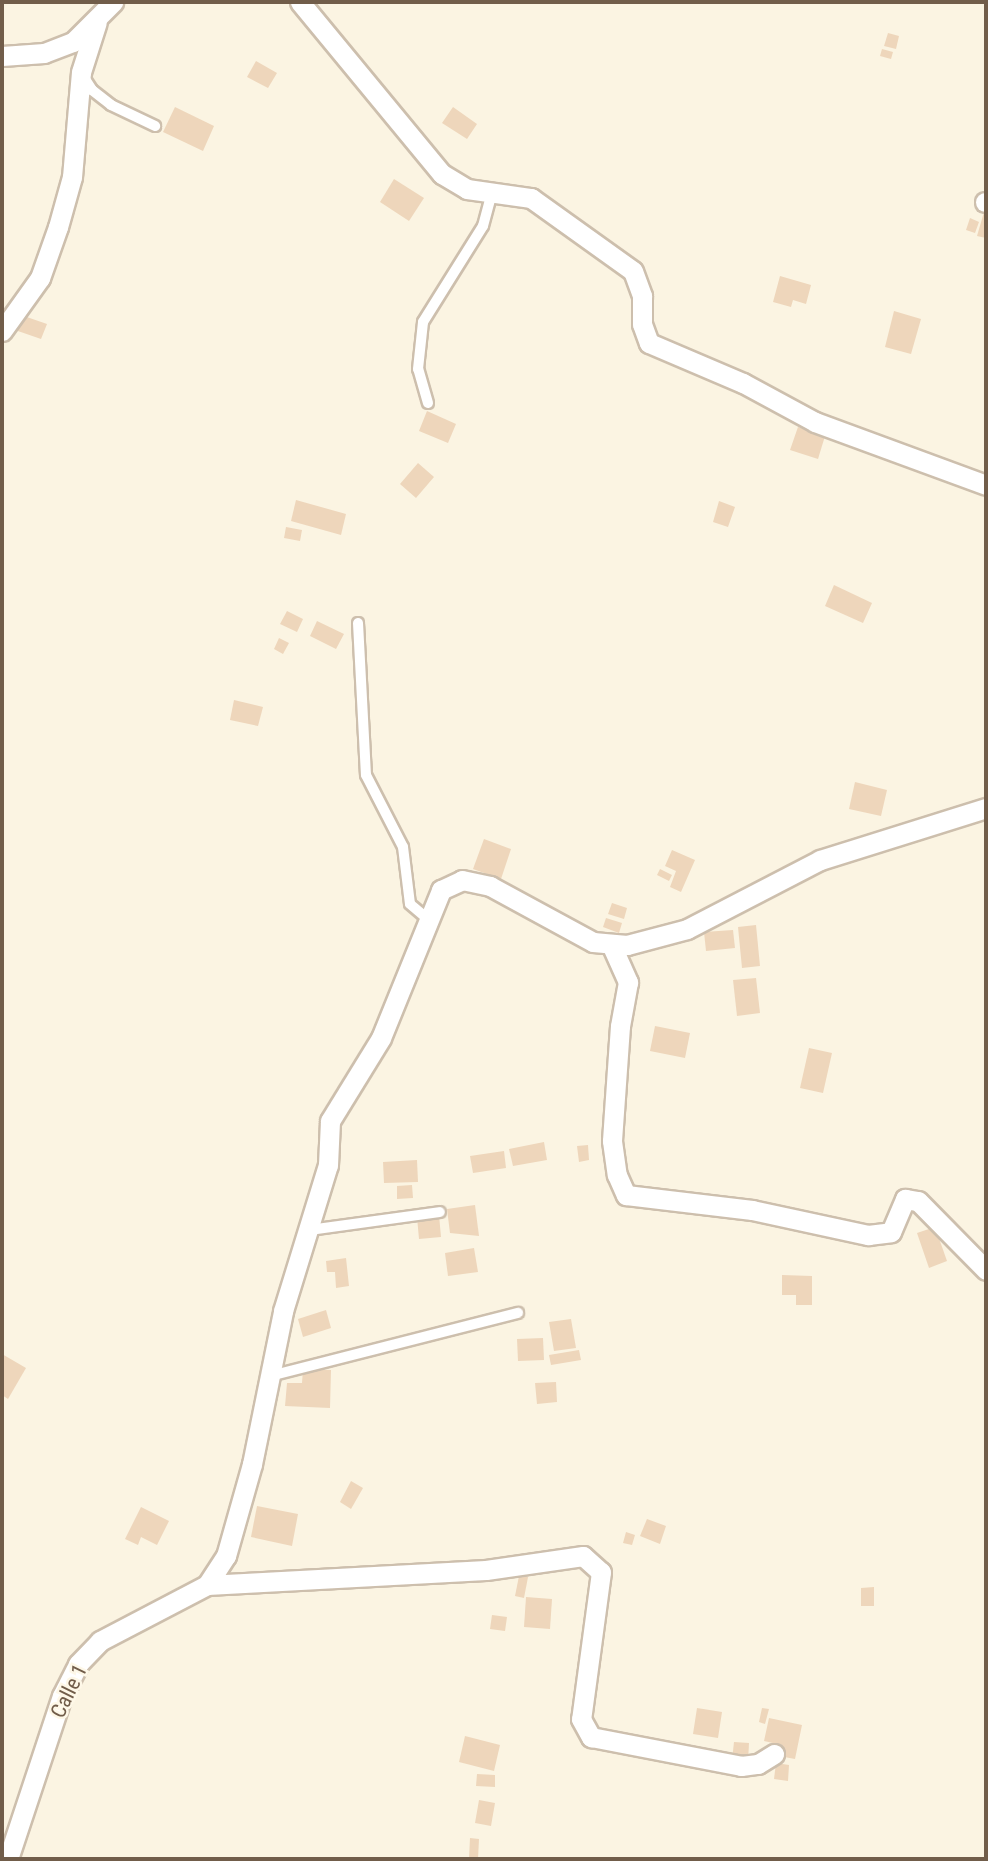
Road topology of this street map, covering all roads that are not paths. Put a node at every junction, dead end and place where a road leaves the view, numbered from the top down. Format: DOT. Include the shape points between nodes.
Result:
graph roads {
  1 [pos="113,2"];
  2 [pos="300,2"];
  3 [pos="97,22"];
  4 [pos="2,56"];
  5 [pos="81,72"];
  6 [pos="155,126"];
  7 [pos="492,193"];
  8 [pos="2,331"];
  9 [pos="428,403"];
  10 [pos="986,485"];
  11 [pos="358,623"];
  12 [pos="986,808"];
  13 [pos="429,920"];
  14 [pos="611,944"];
  15 [pos="440,1212"];
  16 [pos="309,1230"];
  17 [pos="986,1270"];
  18 [pos="518,1313"];
  19 [pos="266,1377"];
  20 [pos="207,1585"];
  21 [pos="774,1754"];
  22 [pos="8,1859"];
  1 -- 3 [label="street"];
  2 -- 7 [label="street" via="442,174 467,189"];
  3 -- 4 [label="street" via="73,42 44,53"];
  3 -- 5 [label="street"];
  5 -- 6 [label="lane" via="92,90 111,104"];
  5 -- 8 [label="street" via="72,177 58,227 40,278"];
  7 -- 9 [label="lane" via="483,226 423,322 418,369"];
  7 -- 10 [label="street" via="531,198 633,271 649,343 743,383 815,422"];
  11 -- 13 [label="lane" via="366,775 403,847 410,904"];
  12 -- 14 [label="street" via="820,860 687,929 627,945"];
  13 -- 14 [label="street" via="441,890 462,880 490,886 593,942"];
  13 -- 16 [label="street" via="381,1038 330,1121 328,1165"];
  14 -- 17 [label="street" via="628,982 620,1026 612,1141 617,1175 626,1195 752,1210 868,1235 891,1232 905,1199 918,1201"];
  15 -- 16 [label="lane"];
  16 -- 19 [label="street"];
  18 -- 19 [label="lane"];
  19 -- 20 [label="street" via="251,1464 226,1556"];
  20 -- 21 [label="street" via="486,1570 583,1556 601,1572 581,1719 591,1737 741,1766 758,1764"];
  20 -- 22 [label="street, Calle 1" via="100,1642 78,1664 62,1696"];
}
